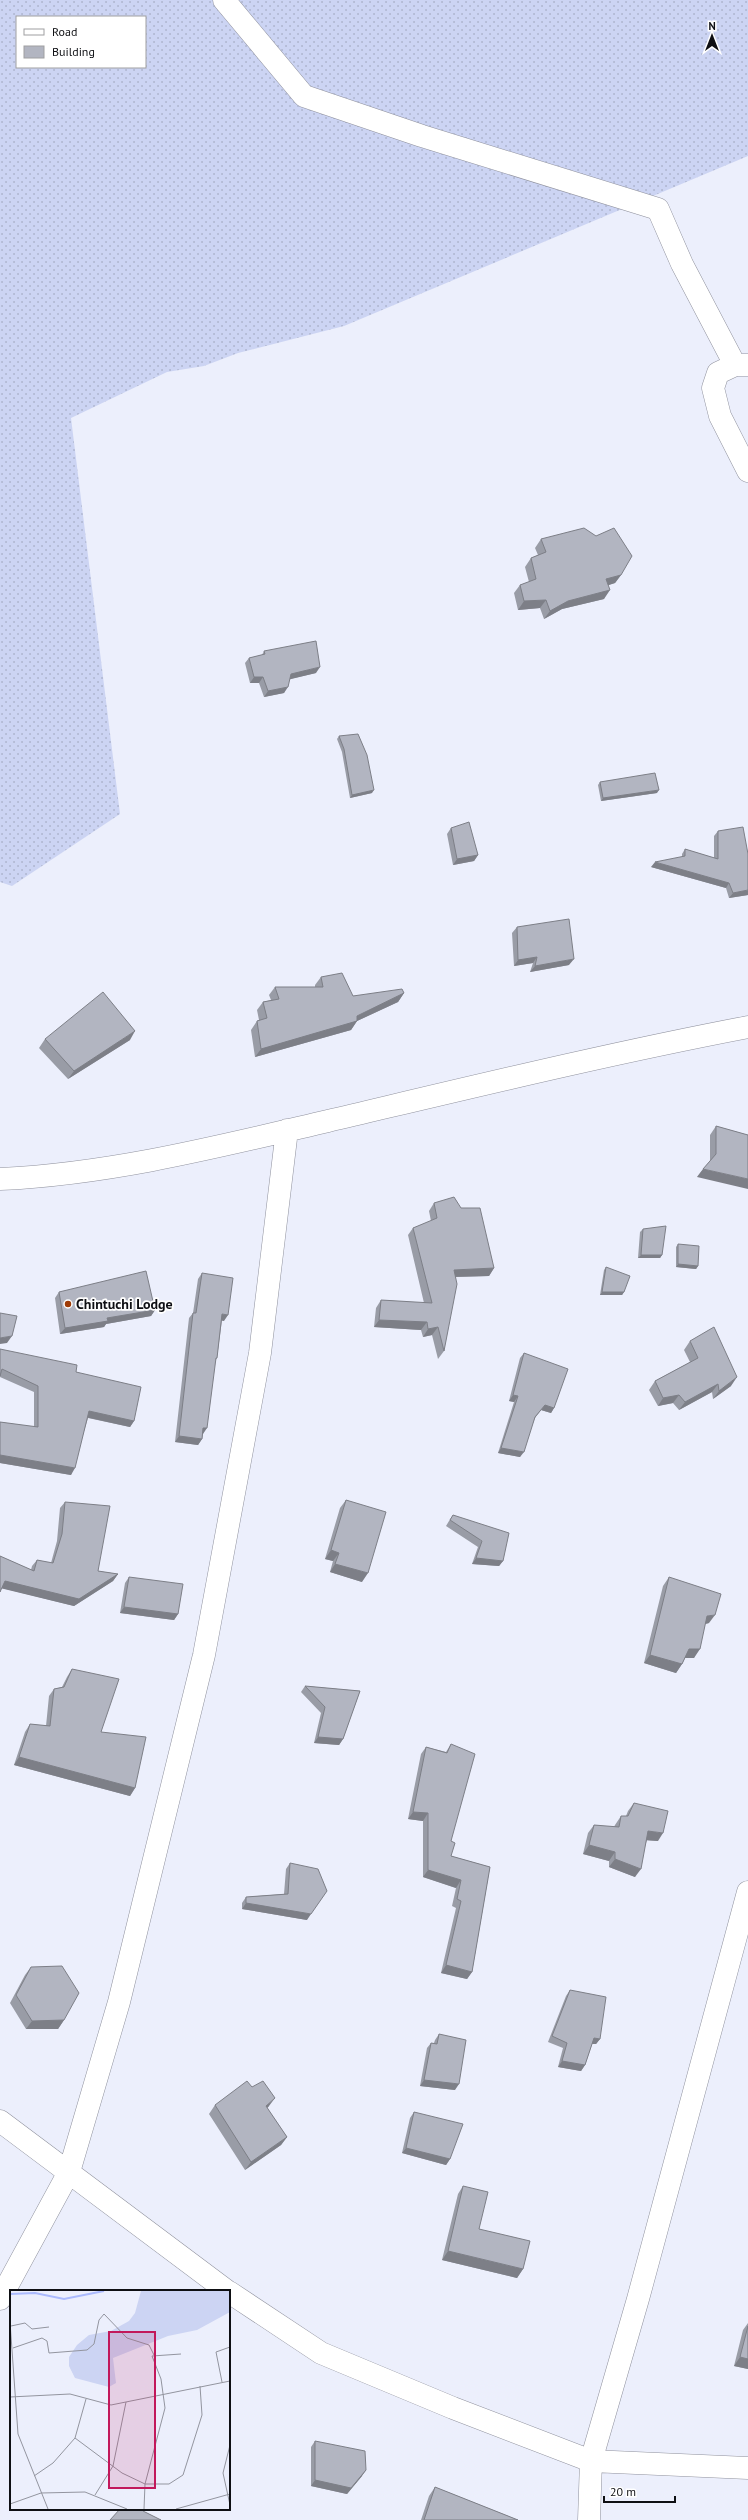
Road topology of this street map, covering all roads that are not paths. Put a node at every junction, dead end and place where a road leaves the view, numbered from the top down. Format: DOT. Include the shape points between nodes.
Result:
graph roads {
  1 [pos="224,0"];
  2 [pos="742,365"];
  3 [pos="748,471"];
  4 [pos="748,1027"];
  5 [pos="287,1130"];
  6 [pos="0,1179"];
  7 [pos="748,1892"];
  8 [pos="0,2121"];
  9 [pos="69,2172"];
  10 [pos="225,2290"];
  11 [pos="230,2293"];
  12 [pos="0,2299"];
  13 [pos="591,2461"];
  14 [pos="748,2468"];
  15 [pos="589,2520"];
  1 -- 2 [label="street" via="304,96 422,136 658,209 682,264"];
  2 -- 3 [label="street" via="718,373 713,388 720,416"];
  4 -- 5 [label="street" via="636,1049"];
  5 -- 6 [label="street" via="98,1170 45,1177"];
  5 -- 9 [label="street" via="260,1353 204,1655 119,2002"];
  7 -- 13 [label="street" via="640,2292"];
  8 -- 9 [label="street"];
  9 -- 10 [label="street"];
  9 -- 12 [label="street"];
  11 -- 13 [label="street" via="321,2353 453,2408"];
  13 -- 14 [label="street"];
  13 -- 15 [label="street"];
}
